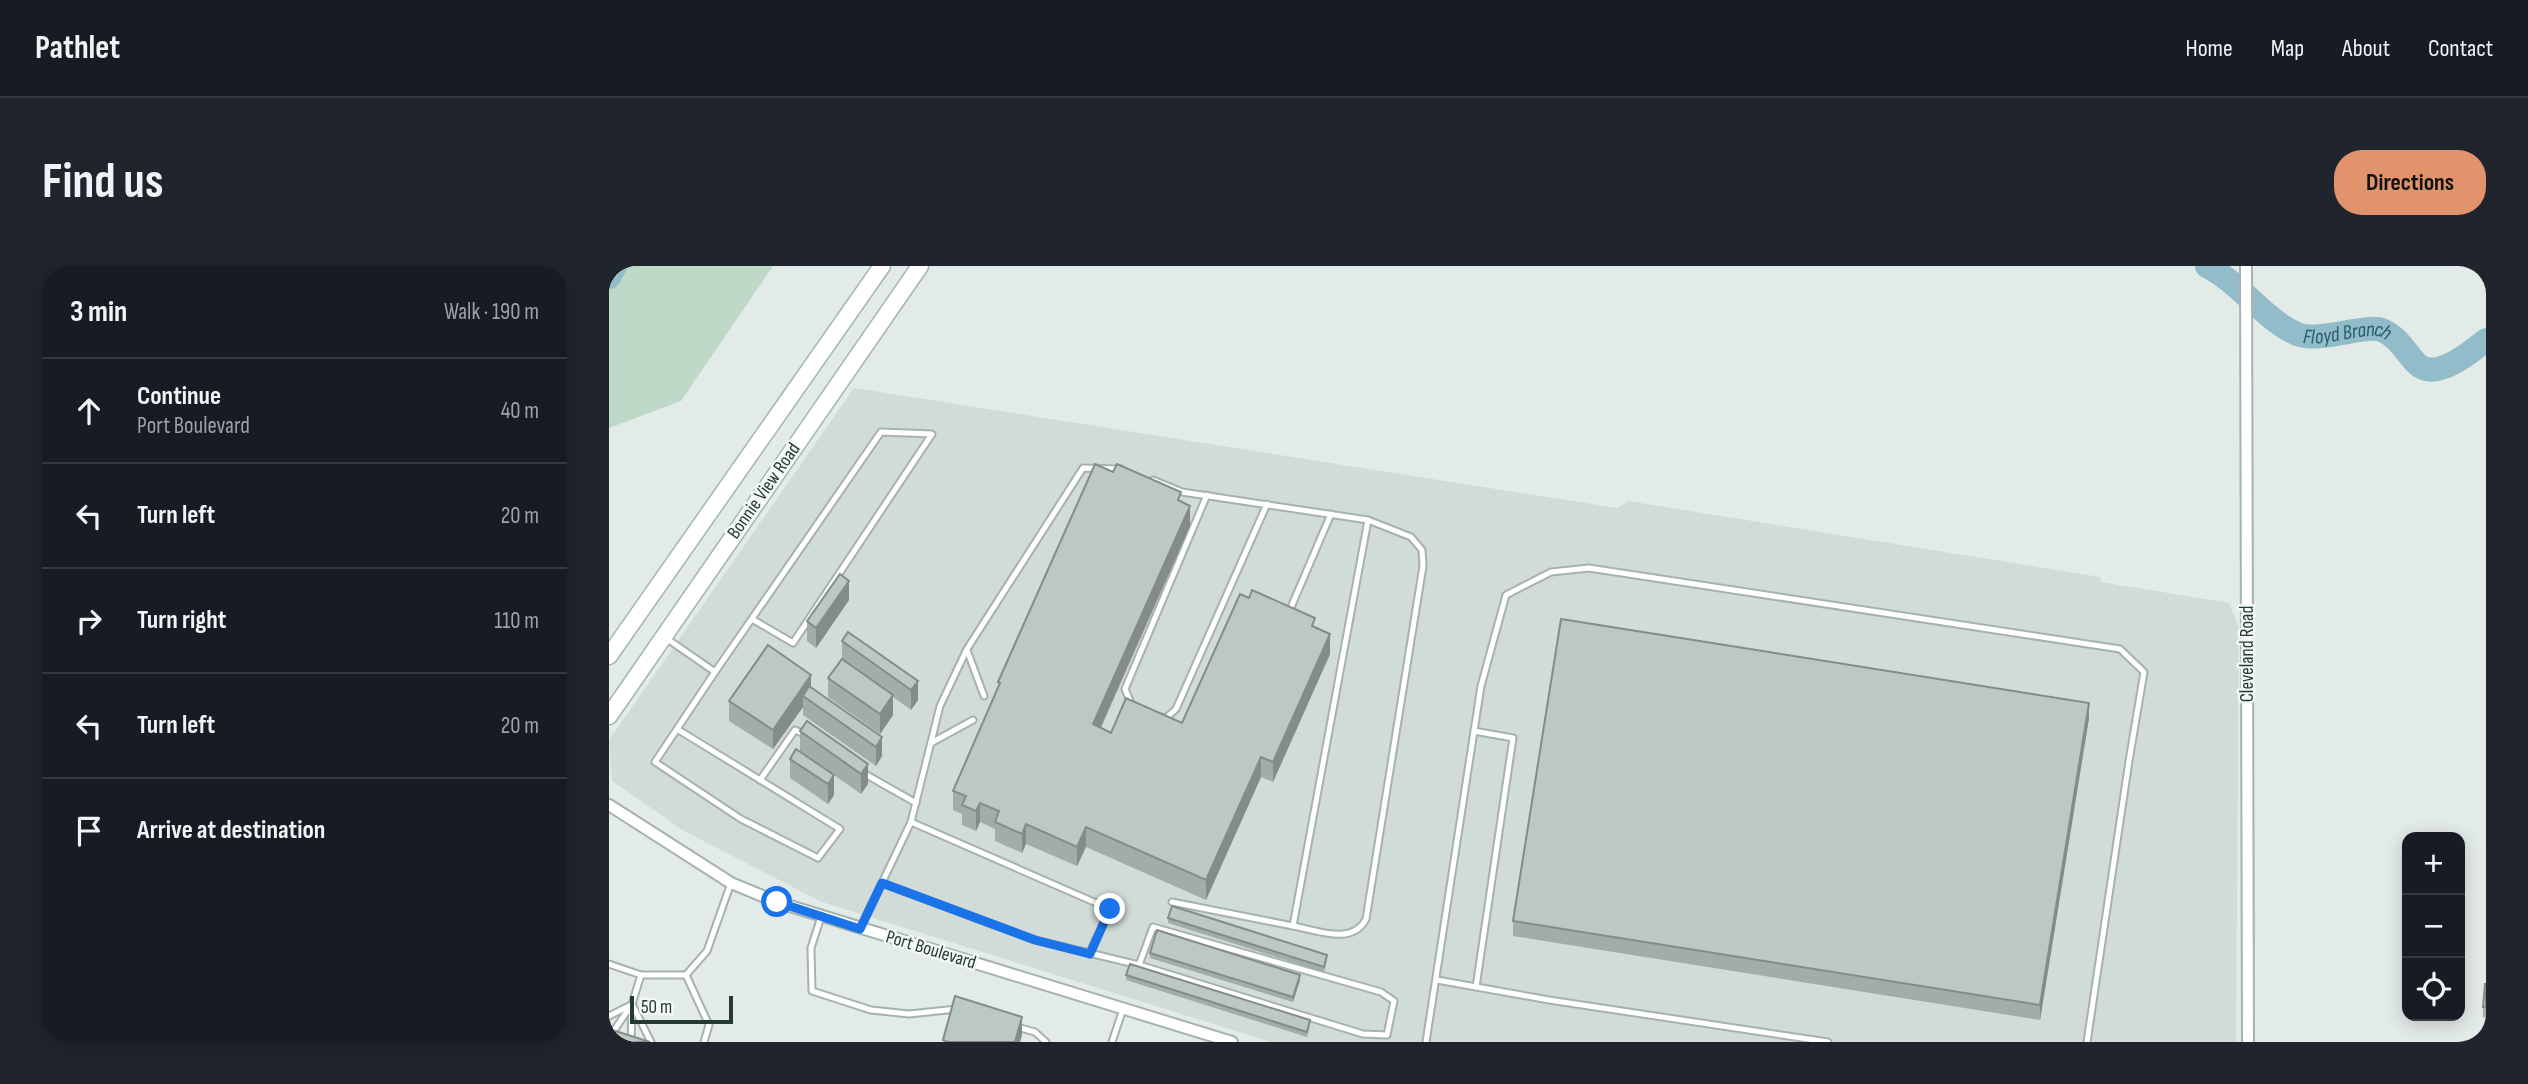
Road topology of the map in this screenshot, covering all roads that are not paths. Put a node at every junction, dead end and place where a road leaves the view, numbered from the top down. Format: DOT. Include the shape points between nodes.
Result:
graph roads {
  1 [pos="882,266"];
  2 [pos="920,266"];
  3 [pos="2246,266"];
  4 [pos="1127,469"];
  5 [pos="1149,478"];
  6 [pos="1207,495"];
  7 [pos="1267,504"];
  8 [pos="1331,514"];
  9 [pos="1369,520"];
  10 [pos="1292,605"];
  11 [pos="752,619"];
  12 [pos="664,637"];
  13 [pos="967,649"];
  14 [pos="609,656"];
  15 [pos="715,671"];
  16 [pos="984,696"];
  17 [pos="1142,708"];
  18 [pos="1154,713"];
  19 [pos="609,716"];
  20 [pos="973,720"];
  21 [pos="677,729"];
  22 [pos="1474,732"];
  23 [pos="812,738"];
  24 [pos="931,743"];
  25 [pos="854,767"];
  26 [pos="760,780"];
  27 [pos="916,803"];
  28 [pos="609,805"];
  29 [pos="911,822"];
  30 [pos="731,883"];
  31 [pos="882,883"];
  32 [pos="1172,902"];
  33 [pos="821,917"];
  34 [pos="1293,926"];
  35 [pos="860,929"];
  36 [pos="1090,954"];
  37 [pos="609,964"];
  38 [pos="1139,965"];
  39 [pos="641,975"];
  40 [pos="686,975"];
  41 [pos="1437,980"];
  42 [pos="1476,986"];
  43 [pos="632,1004"];
  44 [pos="1123,1009"];
  45 [pos="966,1012"];
  46 [pos="609,1016"];
  47 [pos="1012,1025"];
  48 [pos="611,1035"];
  49 [pos="1201,1037"];
  50 [pos="631,1042"];
  51 [pos="650,1042"];
  52 [pos="704,1042"];
  53 [pos="1045,1042"];
  54 [pos="1112,1042"];
  55 [pos="1232,1042"];
  56 [pos="1426,1042"];
  57 [pos="1828,1042"];
  58 [pos="2087,1042"];
  59 [pos="2248,1042"];
  1 -- 14 [label="main road, Bonnie View Road"];
  2 -- 12 [label="main road, Bonnie View Road"];
  3 -- 59 [label="street, Cleveland Road"];
  4 -- 13 [label="lane" via="1083,468"];
  5 -- 6 [label="lane" via="1182,492"];
  6 -- 7 [label="lane"];
  6 -- 17 [label="lane" via="1125,689 1130,703"];
  7 -- 8 [label="lane"];
  7 -- 18 [label="lane" via="1176,709 1166,718"];
  8 -- 9 [label="lane"];
  8 -- 10 [label="lane"];
  9 -- 34 [label="lane"];
  9 -- 34 [label="lane" via="1411,537 1422,550 1423,566 1367,919 1353,934 1344,935"];
  11 -- 11 [label="lane" via="881,432 932,434 793,643"];
  11 -- 15 [label="lane"];
  12 -- 15 [label="lane"];
  12 -- 19 [label="main road, Bonnie View Road"];
  13 -- 16 [label="lane"];
  13 -- 24 [label="lane" via="940,706"];
  15 -- 21 [label="lane"];
  20 -- 24 [label="lane"];
  21 -- 26 [label="lane"];
  21 -- 26 [label="lane" via="655,762 741,819 818,858 840,829"];
  22 -- 41 [label="lane"];
  22 -- 42 [label="lane" via="1513,738"];
  22 -- 58 [label="lane" via="1481,686 1506,595 1551,572 1589,568 2120,649 2144,672"];
  23 -- 26 [label="lane" via="795,730"];
  24 -- 27 [label="lane"];
  25 -- 27 [label="lane"];
  27 -- 29 [label="lane"];
  28 -- 30 [label="street, Port Boulevard"];
  29 -- 31 [label="lane"];
  29 -- 36 [label="lane" via="1110,909"];
  30 -- 33 [label="street, Port Boulevard"];
  30 -- 40 [label="lane" via="707,951"];
  31 -- 35 [label="lane"];
  31 -- 36 [label="lane" via="1035,940"];
  32 -- 34 [label="lane"];
  33 -- 35 [label="street, Port Boulevard"];
  33 -- 45 [label="lane" via="811,948 812,991 871,1010 909,1014 955,1008"];
  35 -- 44 [label="street, Port Boulevard"];
  36 -- 38 [label="lane"];
  37 -- 39 [label="lane"];
  38 -- 38 [label="lane" via="1363,1034 1387,1035 1394,1001 1381,992 1153,927"];
  39 -- 40 [label="lane"];
  39 -- 43 [label="lane"];
  40 -- 52 [label="lane" via="709,1025"];
  41 -- 42 [label="lane"];
  41 -- 56 [label="lane"];
  42 -- 57 [label="lane"];
  43 -- 46 [label="lane"];
  43 -- 48 [label="lane"];
  43 -- 50 [label="lane"];
  43 -- 51 [label="lane"];
  44 -- 49 [label="street, Port Boulevard"];
  44 -- 54 [label="lane"];
  47 -- 53 [label="lane" via="1035,1032"];
  49 -- 55 [label="street, Port Boulevard"];
}
